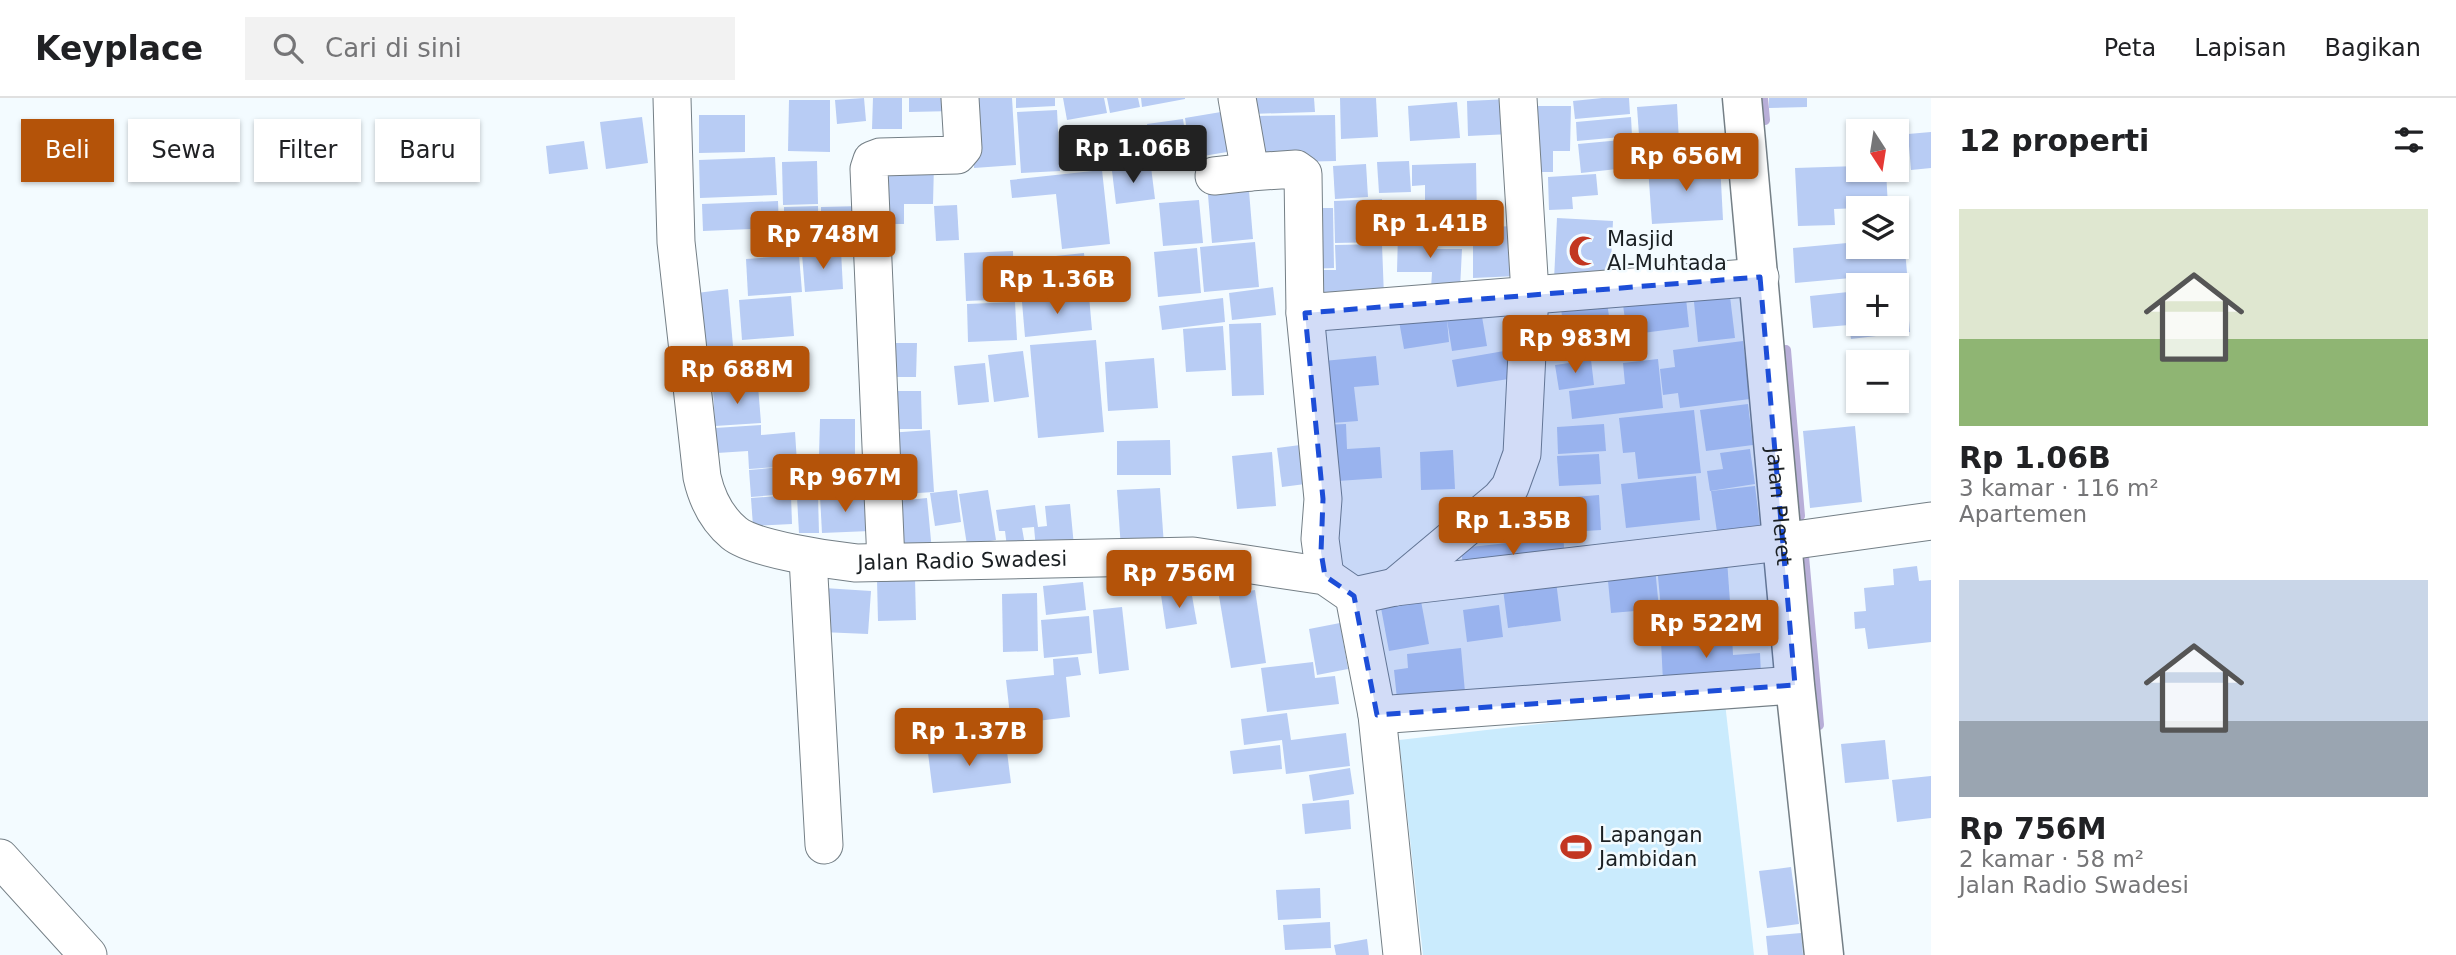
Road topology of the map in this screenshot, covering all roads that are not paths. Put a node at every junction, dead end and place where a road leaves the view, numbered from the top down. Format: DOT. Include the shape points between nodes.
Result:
graph roads {
  1 [pos="672,98"];
  2 [pos="960,98"];
  3 [pos="1237,98"];
  4 [pos="1518,98"];
  5 [pos="1742,98"];
  6 [pos="1250,172"];
  7 [pos="1214,176"];
  8 [pos="1742,278"];
  9 [pos="1530,293"];
  10 [pos="1305,313"];
  11 [pos="1931,521"];
  12 [pos="1771,543"];
  13 [pos="808,558"];
  14 [pos="886,562"];
  15 [pos="1325,576"];
  16 [pos="1395,587"];
  17 [pos="1354,596"];
  18 [pos="1795,685"];
  19 [pos="1377,715"];
  20 [pos="824,845"];
  21 [pos="0,858"];
  22 [pos="88,955"];
  23 [pos="1402,955"];
  24 [pos="1824,955"];
  1 -- 13 [label="street, Jalan Radio Swadesi" via="677,251 707,496 737,536"];
  2 -- 14 [label="street" via="963,148 957,155 880,157 872,160 869,169"];
  3 -- 6 [label="street"];
  4 -- 9 [label="street"];
  5 -- 8 [label="main road, Jalan Pleret"];
  6 -- 7 [label="street"];
  6 -- 10 [label="street" via="1301,170"];
  8 -- 9 [label="street"];
  8 -- 12 [label="main road, Jalan Pleret"];
  9 -- 10 [label="street"];
  9 -- 16 [label="street" via="1522,454 1517,473 1500,499"];
  10 -- 15 [label="street"];
  11 -- 12 [label="street"];
  12 -- 16 [label="street"];
  12 -- 18 [label="main road, Jalan Pleret"];
  13 -- 14 [label="street, Jalan Radio Swadesi" via="856,564"];
  13 -- 20 [label="street"];
  14 -- 15 [label="street, Jalan Radio Swadesi" via="1172,555"];
  15 -- 17 [label="street, Jalan Radio Swadesi"];
  16 -- 17 [label="street"];
  17 -- 19 [label="street"];
  18 -- 19 [label="street"];
  18 -- 24 [label="main road, Jalan Pleret"];
  19 -- 23 [label="street"];
  21 -- 22 [label="street"];
}
